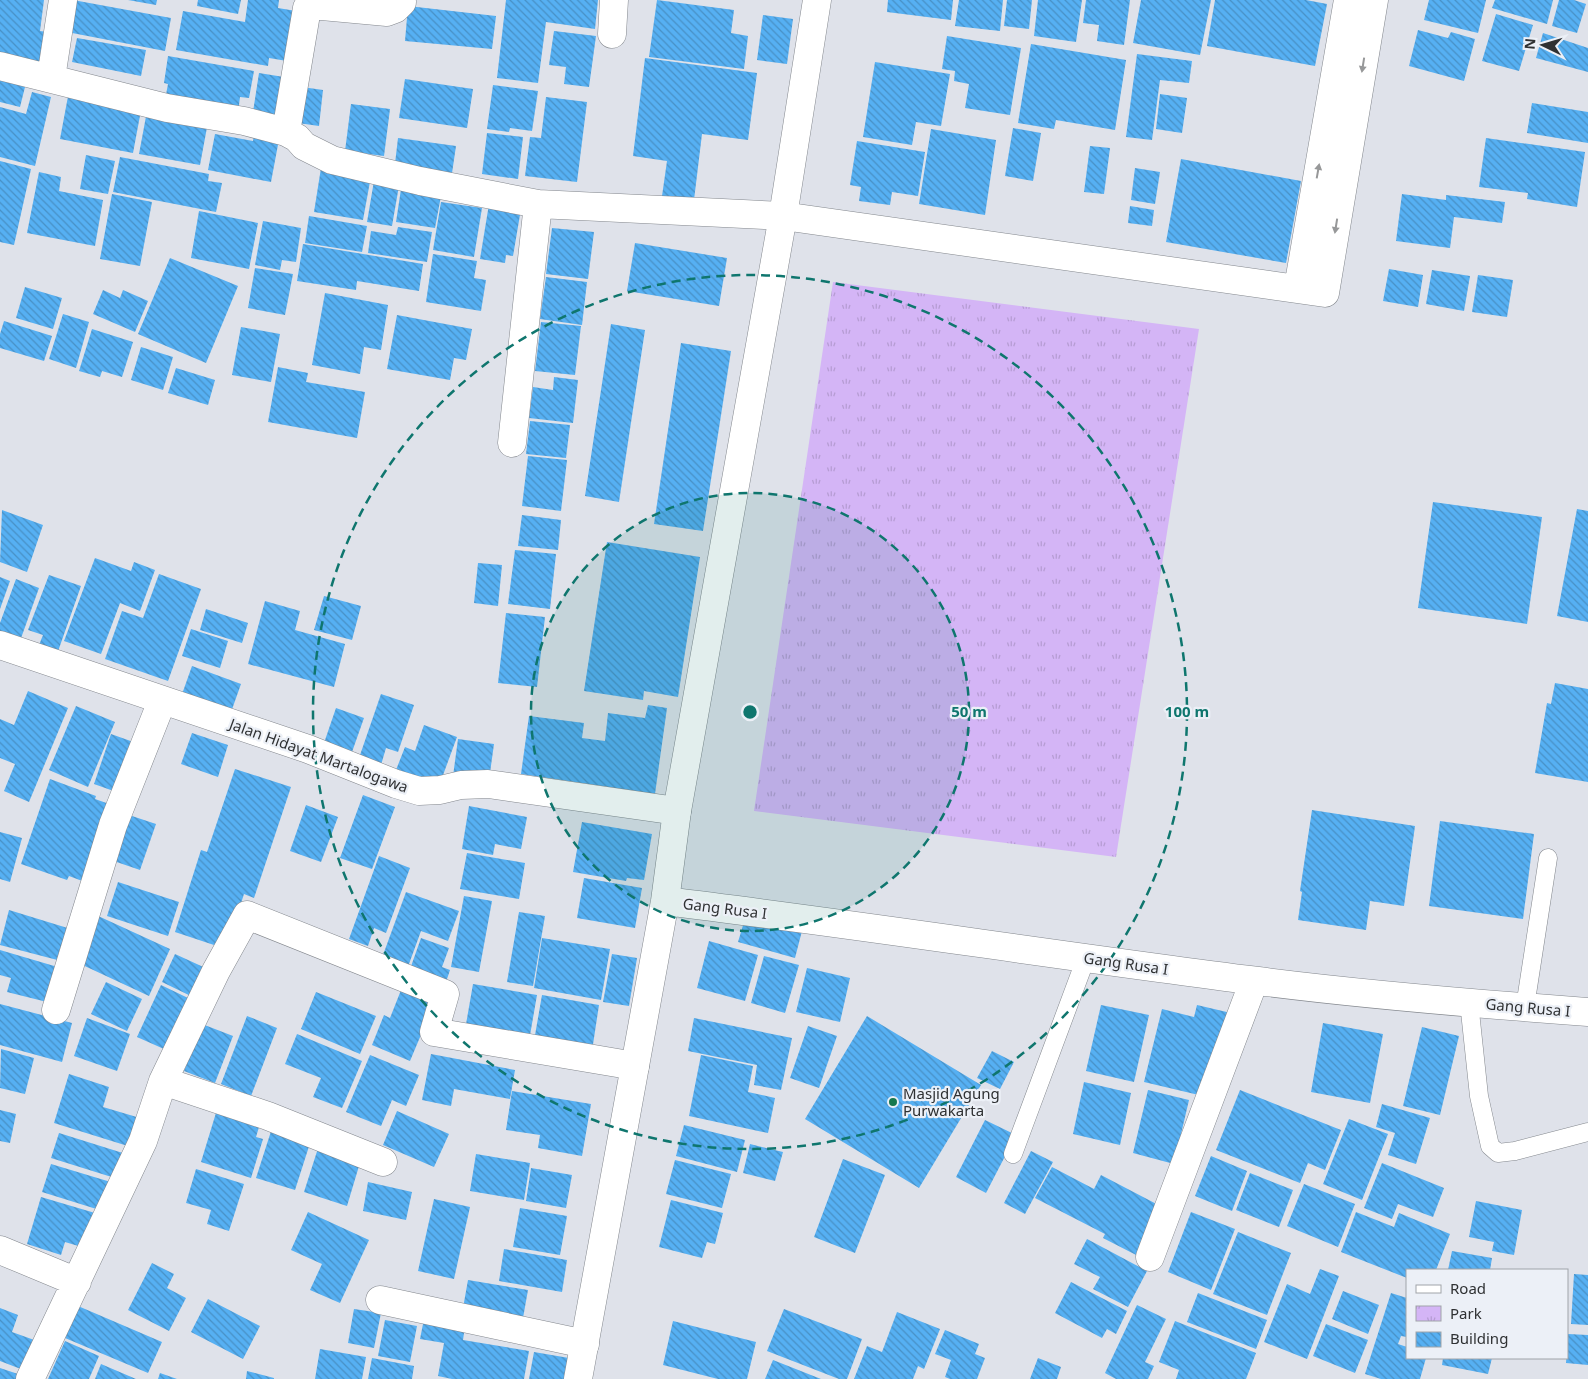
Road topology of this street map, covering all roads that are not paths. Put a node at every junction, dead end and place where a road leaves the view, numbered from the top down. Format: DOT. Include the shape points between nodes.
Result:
graph roads {
  1 [pos="63,0"];
  2 [pos="614,0"];
  3 [pos="817,0"];
  4 [pos="1348,0"];
  5 [pos="1374,0"];
  6 [pos="402,2"];
  7 [pos="1342,28"];
  8 [pos="1368,31"];
  9 [pos="612,34"];
  10 [pos="0,66"];
  11 [pos="51,78"];
  12 [pos="286,132"];
  13 [pos="538,204"];
  14 [pos="782,216"];
  15 [pos="1298,288"];
  16 [pos="512,443"];
  17 [pos="0,645"];
  18 [pos="162,701"];
  19 [pos="677,812"];
  20 [pos="1548,858"];
  21 [pos="665,901"];
  22 [pos="1086,958"];
  23 [pos="1254,981"];
  24 [pos="1470,1002"];
  25 [pos="1525,1007"];
  26 [pos="56,1010"];
  27 [pos="1588,1012"];
  28 [pos="635,1066"];
  29 [pos="163,1081"];
  30 [pos="1588,1132"];
  31 [pos="1013,1154"];
  32 [pos="383,1162"];
  33 [pos="0,1250"];
  34 [pos="1150,1257"];
  35 [pos="77,1282"];
  36 [pos="380,1300"];
  37 [pos="585,1344"];
  38 [pos="30,1379"];
  39 [pos="578,1379"];
  1 -- 11 [label="street"];
  2 -- 9 [label="street"];
  3 -- 14 [label="street"];
  4 -- 7 [label="street"];
  5 -- 8 [label="street"];
  6 -- 12 [label="street" via="387,12 311,5 307,8"];
  7 -- 8 [label="street"];
  15 -- 7 [label="street, one-way"];
  8 -- 15 [label="street, one-way" via="1325,293"];
  10 -- 11 [label="street"];
  11 -- 12 [label="street" via="167,108"];
  12 -- 13 [label="street" via="304,146 332,160"];
  13 -- 14 [label="street"];
  13 -- 16 [label="street"];
  14 -- 15 [label="street"];
  14 -- 19 [label="street"];
  17 -- 18 [label="street, Jalan Hidayat Martalogawa"];
  18 -- 19 [label="street, Jalan Hidayat Martalogawa" via="308,749 419,791 488,784"];
  18 -- 26 [label="street" via="113,825"];
  19 -- 21 [label="street"];
  20 -- 25 [label="lane"];
  21 -- 22 [label="street, Gang Rusa I"];
  21 -- 28 [label="street"];
  22 -- 23 [label="street, Gang Rusa I"];
  22 -- 31 [label="lane"];
  23 -- 24 [label="street, Gang Rusa I"];
  23 -- 34 [label="street"];
  24 -- 25 [label="street, Gang Rusa I"];
  24 -- 30 [label="lane" via="1479,1096 1490,1146 1498,1153 1515,1151"];
  25 -- 27 [label="street, Gang Rusa I"];
  28 -- 29 [label="street" via="434,1032 445,994 247,915"];
  28 -- 37 [label="street"];
  29 -- 32 [label="street" via="268,1116"];
  29 -- 35 [label="street" via="143,1141"];
  33 -- 35 [label="street"];
  35 -- 38 [label="street"];
  36 -- 37 [label="street"];
  37 -- 39 [label="street"];
}
